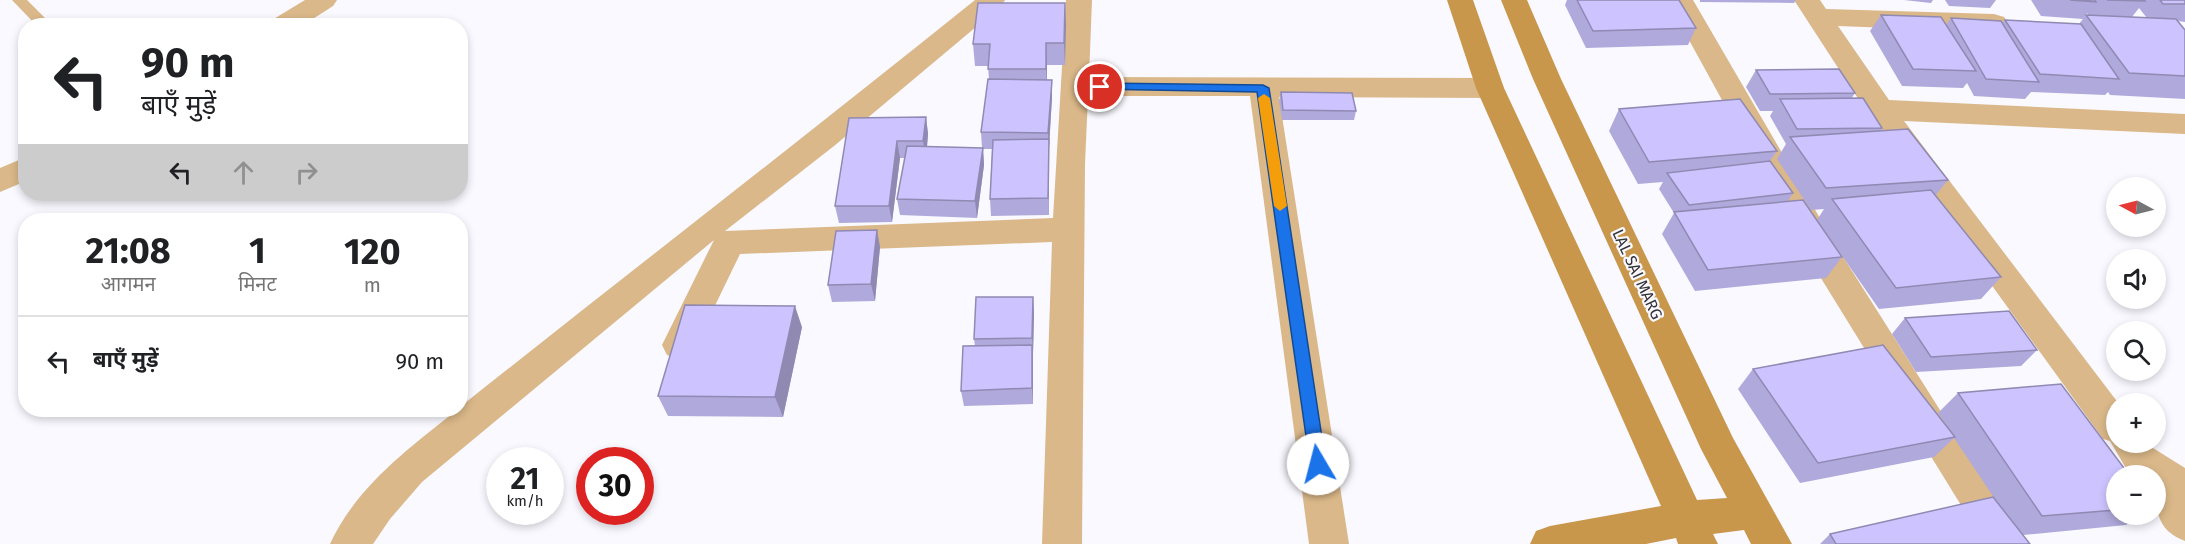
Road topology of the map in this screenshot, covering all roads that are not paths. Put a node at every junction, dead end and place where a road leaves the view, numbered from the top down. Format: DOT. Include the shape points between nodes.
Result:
graph roads {
  1 [pos="19,0"];
  2 [pos="324,0"];
  3 [pos="992,0"];
  4 [pos="1079,0"];
  5 [pos="1460,0"];
  6 [pos="1514,0"];
  7 [pos="1680,0"];
  8 [pos="1812,8"];
  9 [pos="38,18"];
  10 [pos="295,18"];
  11 [pos="2019,24"];
  12 [pos="1076,86"];
  13 [pos="1263,88"];
  14 [pos="1490,88"];
  15 [pos="1880,110"];
  16 [pos="2185,124"];
  17 [pos="18,172"];
  18 [pos="0,181"];
  19 [pos="1069,229"];
  20 [pos="716,236"];
  21 [pos="676,352"];
  22 [pos="2106,415"];
  23 [pos="2166,477"];
  24 [pos="2185,488"];
  25 [pos="2166,496"];
  26 [pos="2185,523"];
  27 [pos="1763,528"];
  28 [pos="1692,531"];
  29 [pos="350,544"];
  30 [pos="1062,544"];
  31 [pos="1329,544"];
  32 [pos="1550,544"];
  33 [pos="2007,544"];
  1 -- 9 [label="lane"];
  2 -- 10 [label="street"];
  3 -- 20 [label="street" via="823,139"];
  4 -- 12 [label="street"];
  5 -- 14 [label="street"];
  6 -- 27 [label="street, LAL SAI MARG" via="1547,79 1720,448"];
  7 -- 33 [label="street" via="1822,254"];
  8 -- 11 [label="street"];
  8 -- 15 [label="street"];
  12 -- 13 [label="street"];
  12 -- 19 [label="street"];
  13 -- 14 [label="street"];
  13 -- 31 [label="street"];
  14 -- 28 [label="street"];
  15 -- 16 [label="street"];
  15 -- 22 [label="street"];
  17 -- 18 [label="street"];
  19 -- 20 [label="street"];
  19 -- 30 [label="street"];
  20 -- 21 [label="street"];
  20 -- 29 [label="street" via="409,470"];
  23 -- 24 [label="street"];
  25 -- 26 [label="street"];
  27 -- 28 [label="street"];
  28 -- 32 [label="street"];
}
